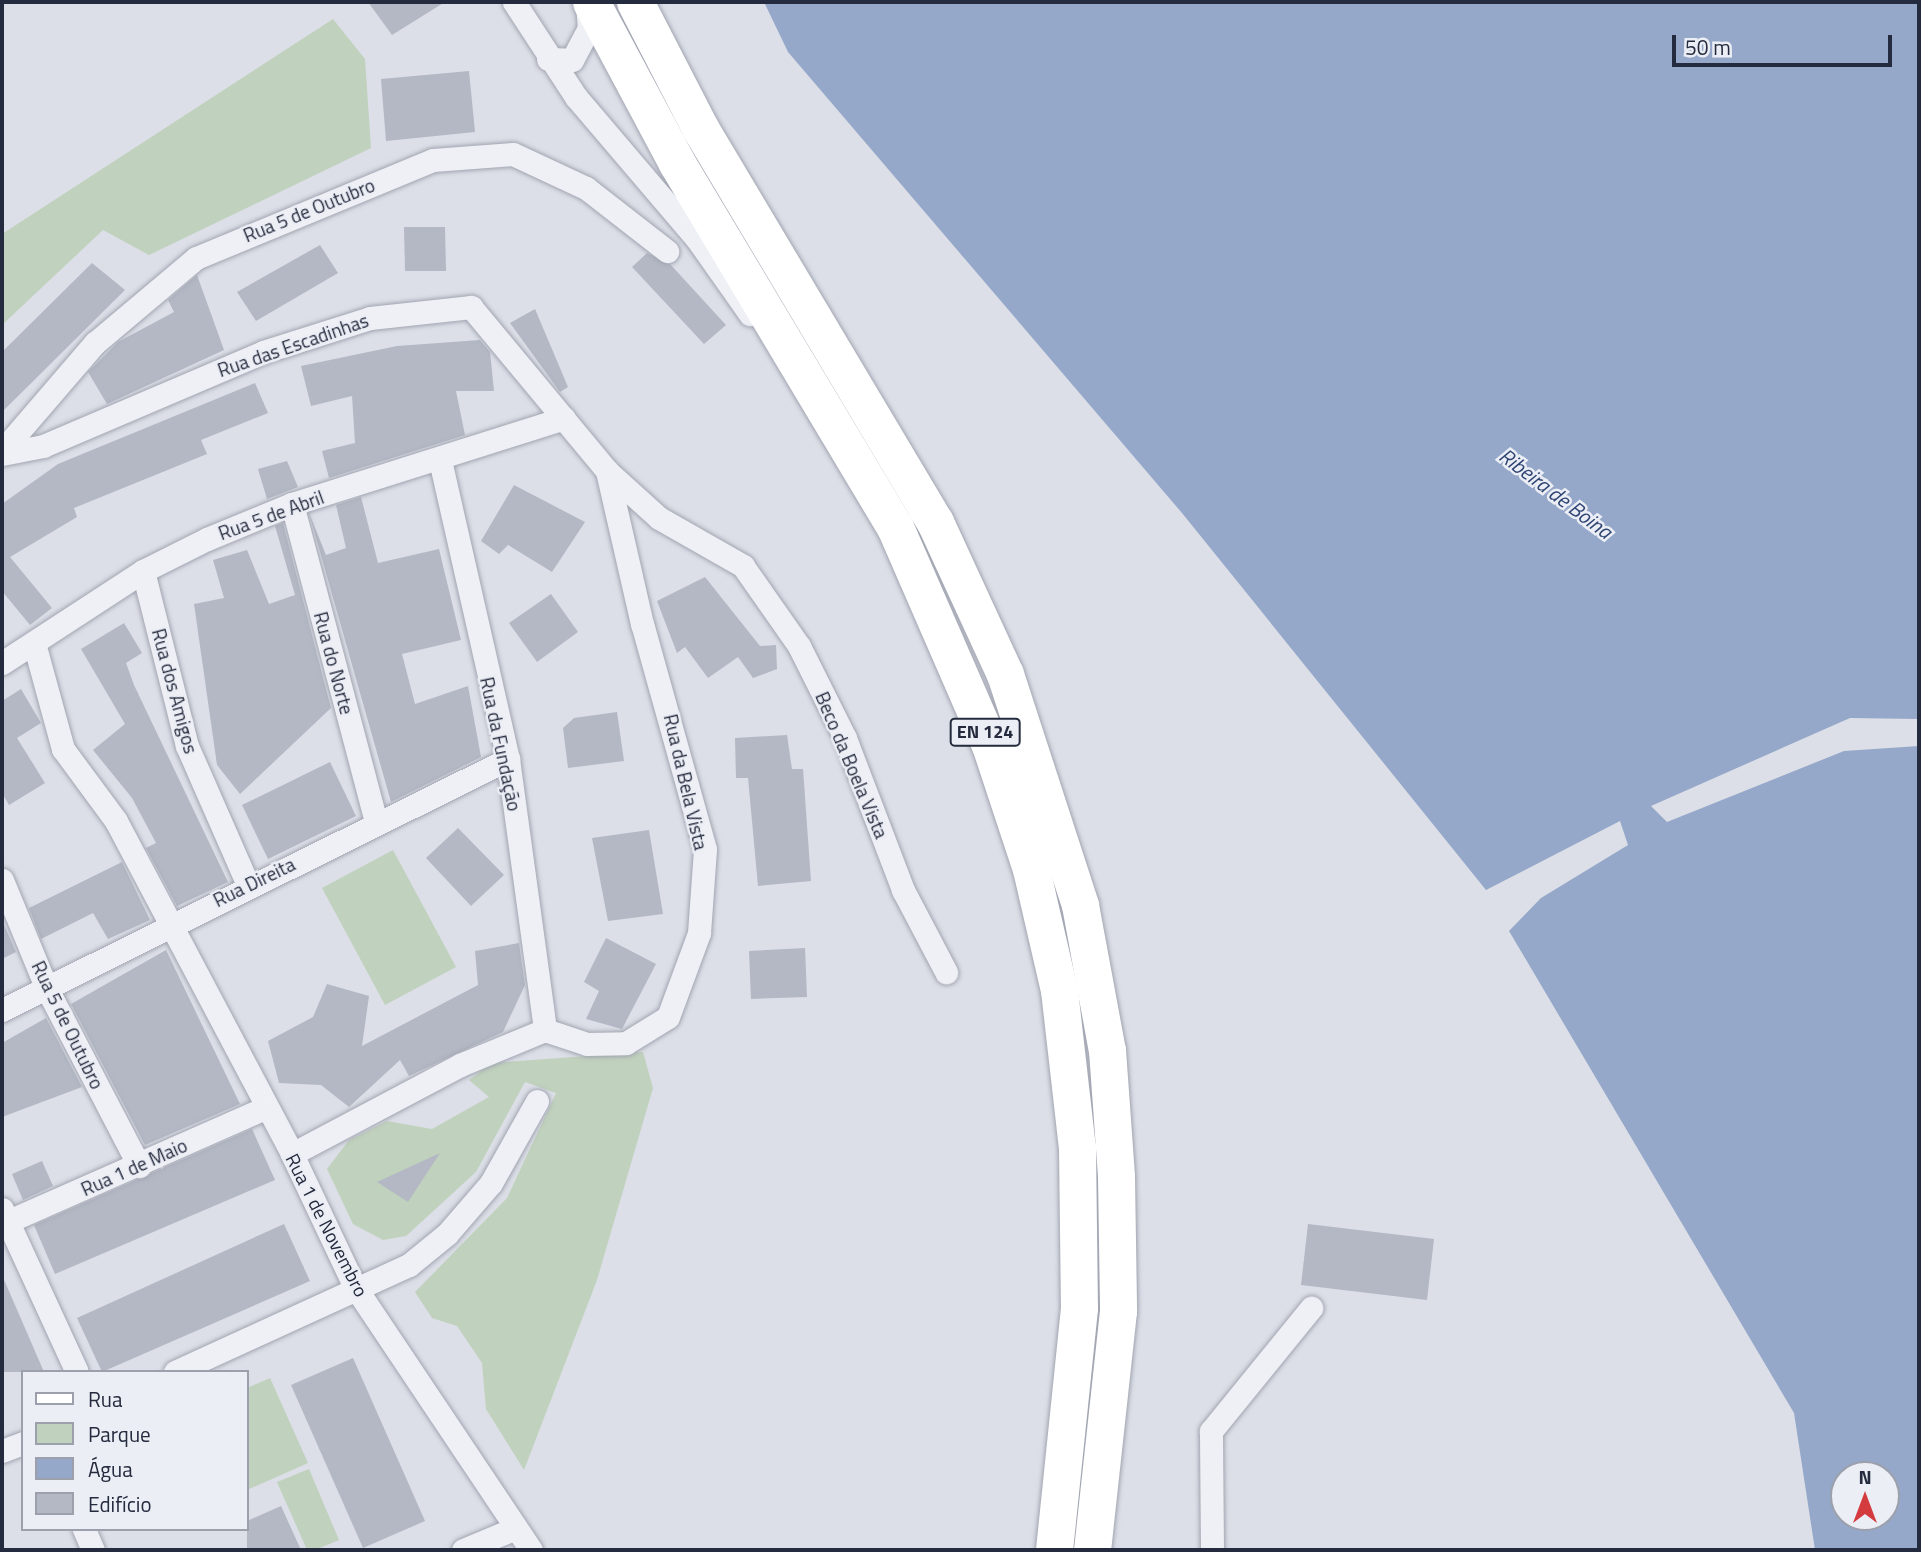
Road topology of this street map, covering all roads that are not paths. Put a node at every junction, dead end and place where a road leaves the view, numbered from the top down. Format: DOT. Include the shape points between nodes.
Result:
graph roads {
  1 [pos="514,2"];
  2 [pos="589,2"];
  3 [pos="635,2"];
  4 [pos="548,59"];
  5 [pos="667,251"];
  6 [pos="564,418"];
  7 [pos="839,431"];
  8 [pos="2,452"];
  9 [pos="440,460"];
  10 [pos="607,471"];
  11 [pos="292,504"];
  12 [pos="143,571"];
  13 [pos="34,642"];
  14 [pos="2,663"];
  15 [pos="508,759"];
  16 [pos="376,823"];
  17 [pos="2,880"];
  18 [pos="248,885"];
  19 [pos="168,923"];
  20 [pos="946,972"];
  21 [pos="47,987"];
  22 [pos="2,1010"];
  23 [pos="545,1030"];
  24 [pos="537,1101"];
  25 [pos="265,1108"];
  26 [pos="292,1154"];
  27 [pos="139,1166"];
  28 [pos="4,1218"];
  29 [pos="355,1287"];
  30 [pos="1311,1308"];
  31 [pos="76,1370"];
  32 [pos="179,1370"];
  33 [pos="21,1444"];
  34 [pos="2,1451"];
  35 [pos="516,1528"];
  36 [pos="85,1531"];
  37 [pos="93,1550"];
  38 [pos="463,1550"];
  39 [pos="531,1550"];
  40 [pos="1054,1550"];
  41 [pos="1092,1550"];
  42 [pos="1212,1550"];
  1 -- 4 [label="street"];
  2 -- 4 [label="street" via="589,28 572,60"];
  2 -- 7 [label="main road, EN 124" via="677,163"];
  3 -- 41 [label="main road, EN 124" via="700,128 935,522 1004,674 1076,893 1107,1050 1116,1177 1118,1311"];
  4 -- 7 [label="street" via="697,239"];
  5 -- 8 [label="street, Rua 5 de Outubro" via="586,188 513,154 433,160 196,258 94,343"];
  6 -- 8 [label="street, Rua das Escadinhas" via="471,307 370,318 263,352 43,446"];
  6 -- 9 [label="street, Rua 5 de Abril"];
  6 -- 10 [label="street, Rua das Escadinhas"];
  7 -- 40 [label="main road, EN 124" via="895,527 990,745 1031,869 1059,990 1077,1147 1079,1308"];
  9 -- 11 [label="street, Rua 5 de Abril"];
  9 -- 15 [label="street, Rua da Fundação"];
  10 -- 20 [label="street, Beco da Boela Vista" via="659,518 743,566 799,646 845,738 903,890"];
  10 -- 23 [label="street, Rua da Bela Vista" via="642,624 705,849 699,933 668,1017 626,1043 587,1044"];
  11 -- 12 [label="street, Rua 5 de Abril"];
  11 -- 16 [label="street, Rua do Norte"];
  12 -- 13 [label="street, Rua 5 de Abril"];
  12 -- 18 [label="street, Rua dos Amigos" via="187,746"];
  13 -- 14 [label="street, Rua 5 de Abril"];
  13 -- 19 [label="street, Rua 1 de Novembro" via="63,749 116,821"];
  15 -- 16 [label="street, Rua Direita"];
  15 -- 23 [label="street, Rua da Fundação"];
  16 -- 18 [label="street, Rua Direita"];
  17 -- 21 [label="street, Rua 5 de Outubro"];
  18 -- 19 [label="street, Rua Direita"];
  19 -- 21 [label="street, Rua Direita"];
  19 -- 25 [label="street, Rua 1 de Novembro"];
  21 -- 22 [label="street, Rua Direita"];
  21 -- 27 [label="street, Rua 5 de Outubro"];
  23 -- 26 [label="street" via="460,1065"];
  24 -- 29 [label="street" via="491,1183 447,1234 409,1265"];
  25 -- 26 [label="street, Rua 1 de Novembro"];
  25 -- 27 [label="street, Rua 1 de Maio"];
  26 -- 29 [label="street, Rua 1 de Novembro"];
  27 -- 28 [label="street, Rua 1 de Maio"];
  28 -- 31 [label="street"];
  29 -- 32 [label="street"];
  29 -- 35 [label="street, Rua 1 de Novembro"];
  30 -- 42 [label="street" via="1211,1431"];
  33 -- 34 [label="street"];
  35 -- 38 [label="street"];
  35 -- 39 [label="street, Rua 1 de Novembro"];
  36 -- 37 [label="street"];
}
